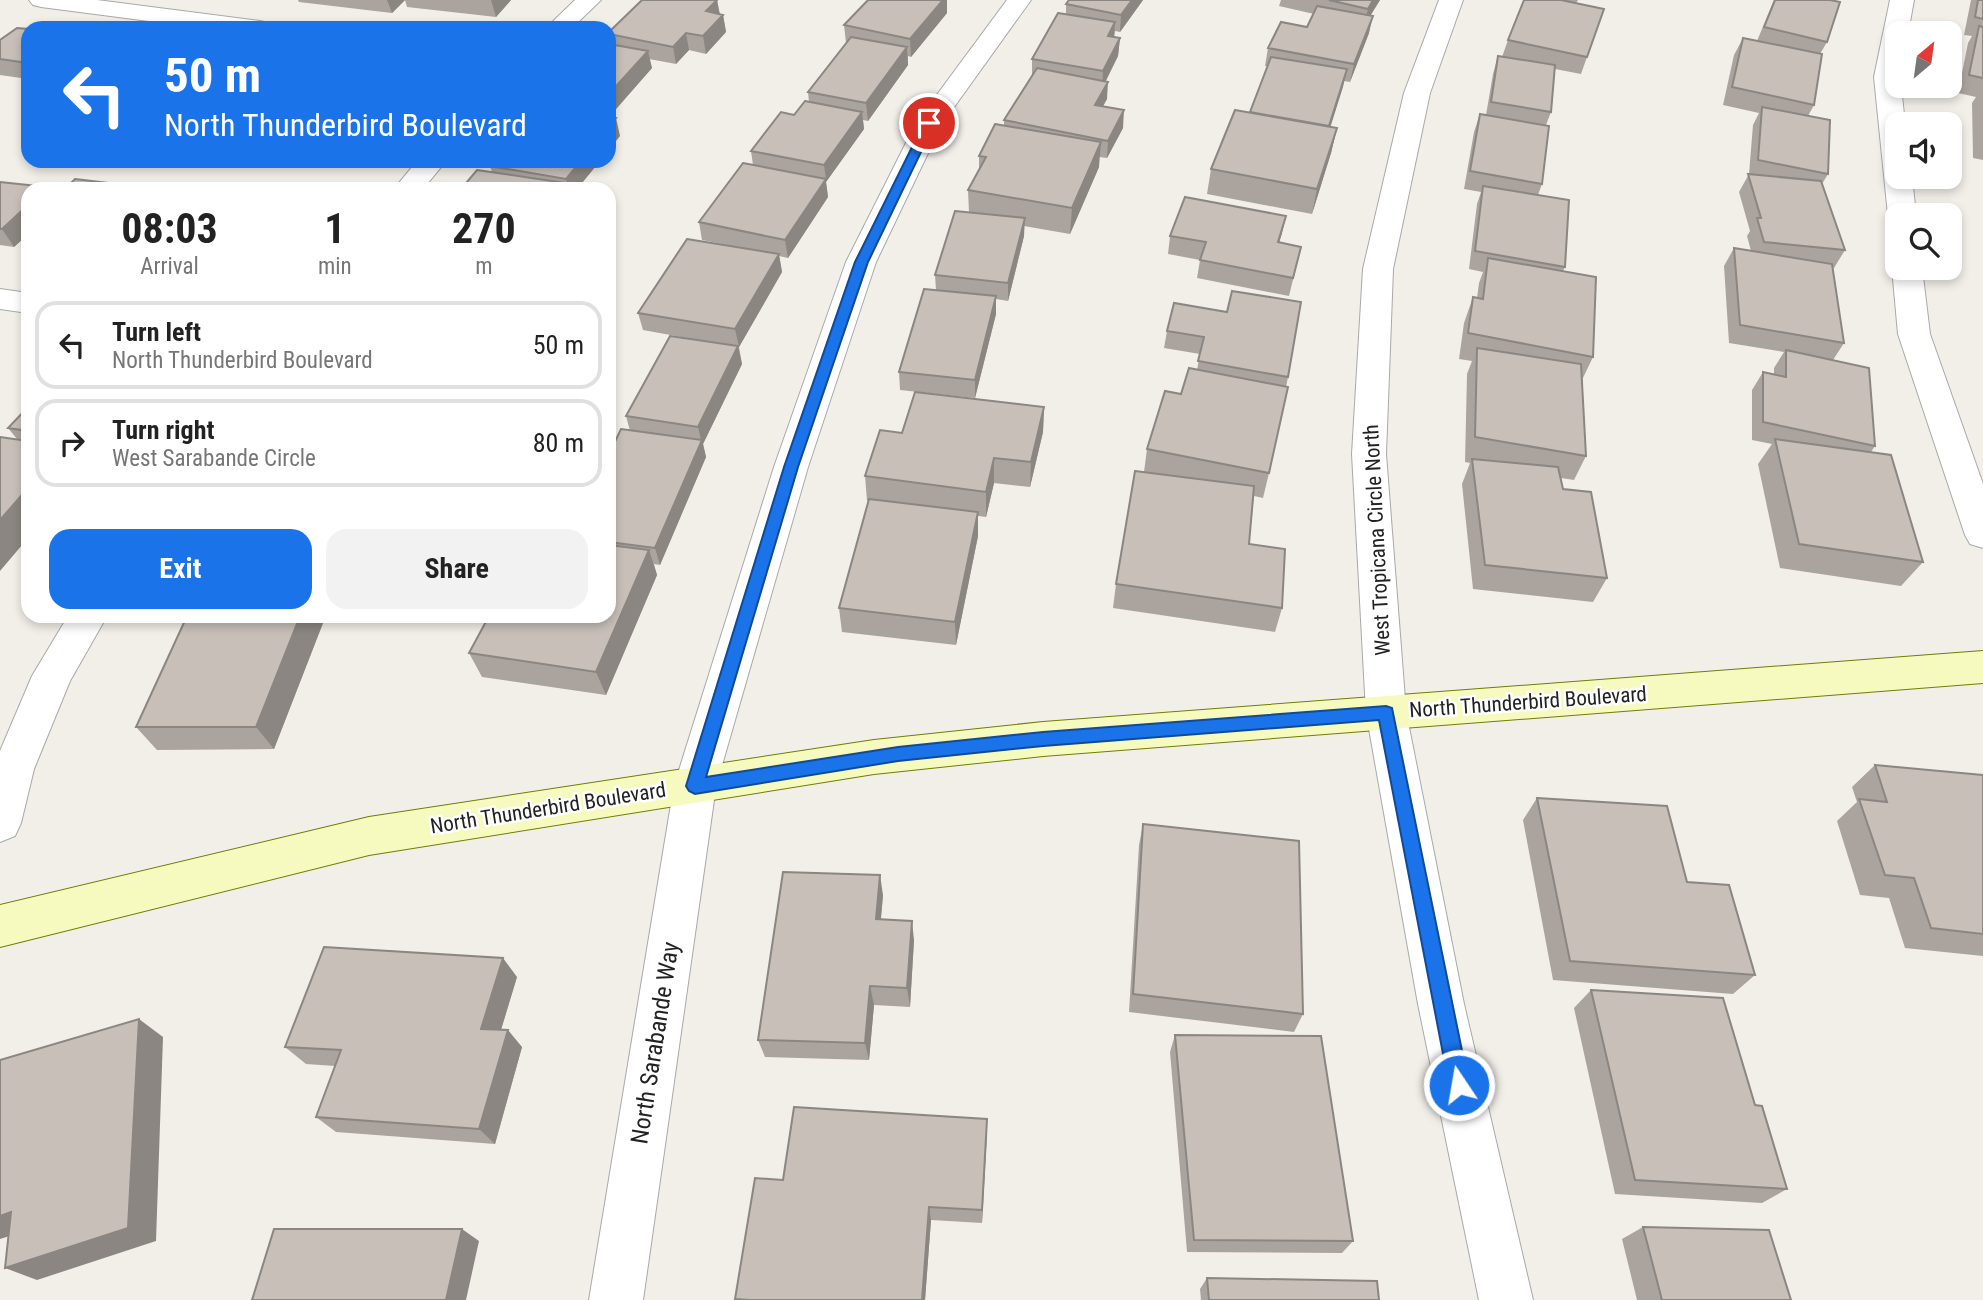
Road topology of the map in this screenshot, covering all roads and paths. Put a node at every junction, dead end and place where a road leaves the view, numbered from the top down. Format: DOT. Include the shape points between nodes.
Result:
graph roads {
  1 [pos="41,0"];
  2 [pos="589,0"];
  3 [pos="1019,0"];
  4 [pos="1451,0"];
  5 [pos="1902,0"];
  6 [pos="205,21"];
  7 [pos="566,21"];
  8 [pos="1891,112"];
  9 [pos="426,168"];
  10 [pos="414,182"];
  11 [pos="1908,280"];
  12 [pos="0,299"];
  13 [pos="21,302"];
  14 [pos="1983,535"];
  15 [pos="84,623"];
  16 [pos="1983,667"];
  17 [pos="1386,712"];
  18 [pos="695,786"];
  19 [pos="0,823"];
  20 [pos="0,926"];
  21 [pos="617,1300"];
  22 [pos="1506,1300"];
  1 -- 6 [label="street"];
  2 -- 7 [label="street"];
  3 -- 18 [label="street, North Sarabande Way" via="929,123 862,262 791,467"];
  4 -- 17 [label="street, West Tropicana Circle North" via="1418,93 1378,269 1369,454"];
  5 -- 8 [label="street" via="1887,76"];
  9 -- 10 [label="street"];
  11 -- 14 [label="street" via="1914,334"];
  12 -- 13 [label="street"];
  15 -- 19 [label="street" via="52,676 13,769"];
  16 -- 17 [label="street, North Thunderbird Boulevard"];
  17 -- 18 [label="street, North Thunderbird Boulevard" via="900,754"];
  17 -- 22 [label="street, West Tropicana Circle North" via="1441,1004"];
  18 -- 20 [label="street, North Thunderbird Boulevard" via="369,836"];
  18 -- 21 [label="street, North Sarabande Way"];
}
